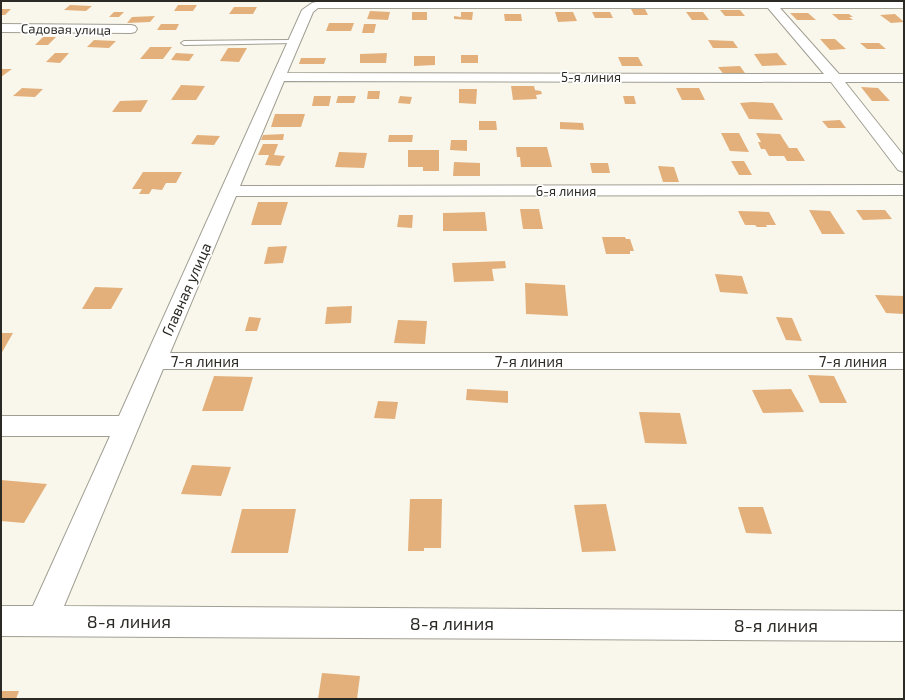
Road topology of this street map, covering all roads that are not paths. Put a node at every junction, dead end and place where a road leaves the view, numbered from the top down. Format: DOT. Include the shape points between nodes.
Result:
graph roads {
  1 [pos="771,5"];
  2 [pos="904,5"];
  3 [pos="1,28"];
  4 [pos="131,30"];
  5 [pos="294,42"];
  6 [pos="184,43"];
  7 [pos="278,77"];
  8 [pos="835,78"];
  9 [pos="904,78"];
  10 [pos="904,168"];
  11 [pos="904,190"];
  12 [pos="229,191"];
  13 [pos="155,361"];
  14 [pos="904,361"];
  15 [pos="1,426"];
  16 [pos="126,426"];
  17 [pos="1,621"];
  18 [pos="42,621"];
  19 [pos="904,626"];
  1 -- 2 [label="street"];
  1 -- 5 [label="street, Главная улица" via="316,5 308,10"];
  1 -- 8 [label="street"];
  3 -- 4 [label="street, Садовая улица"];
  5 -- 6 [label="lane"];
  5 -- 7 [label="street, Главная улица"];
  7 -- 8 [label="street, 5-я линия"];
  7 -- 12 [label="street, Главная улица"];
  8 -- 9 [label="street, 5-я линия"];
  8 -- 10 [label="street"];
  11 -- 12 [label="street, 6-я линия"];
  12 -- 13 [label="street, Главная улица"];
  13 -- 14 [label="street, 7-я линия"];
  13 -- 16 [label="street, Главная улица"];
  15 -- 16 [label="street"];
  16 -- 18 [label="street, Главная улица"];
  17 -- 18 [label="street, 8-я линия"];
  18 -- 19 [label="street, 8-я линия"];
}
